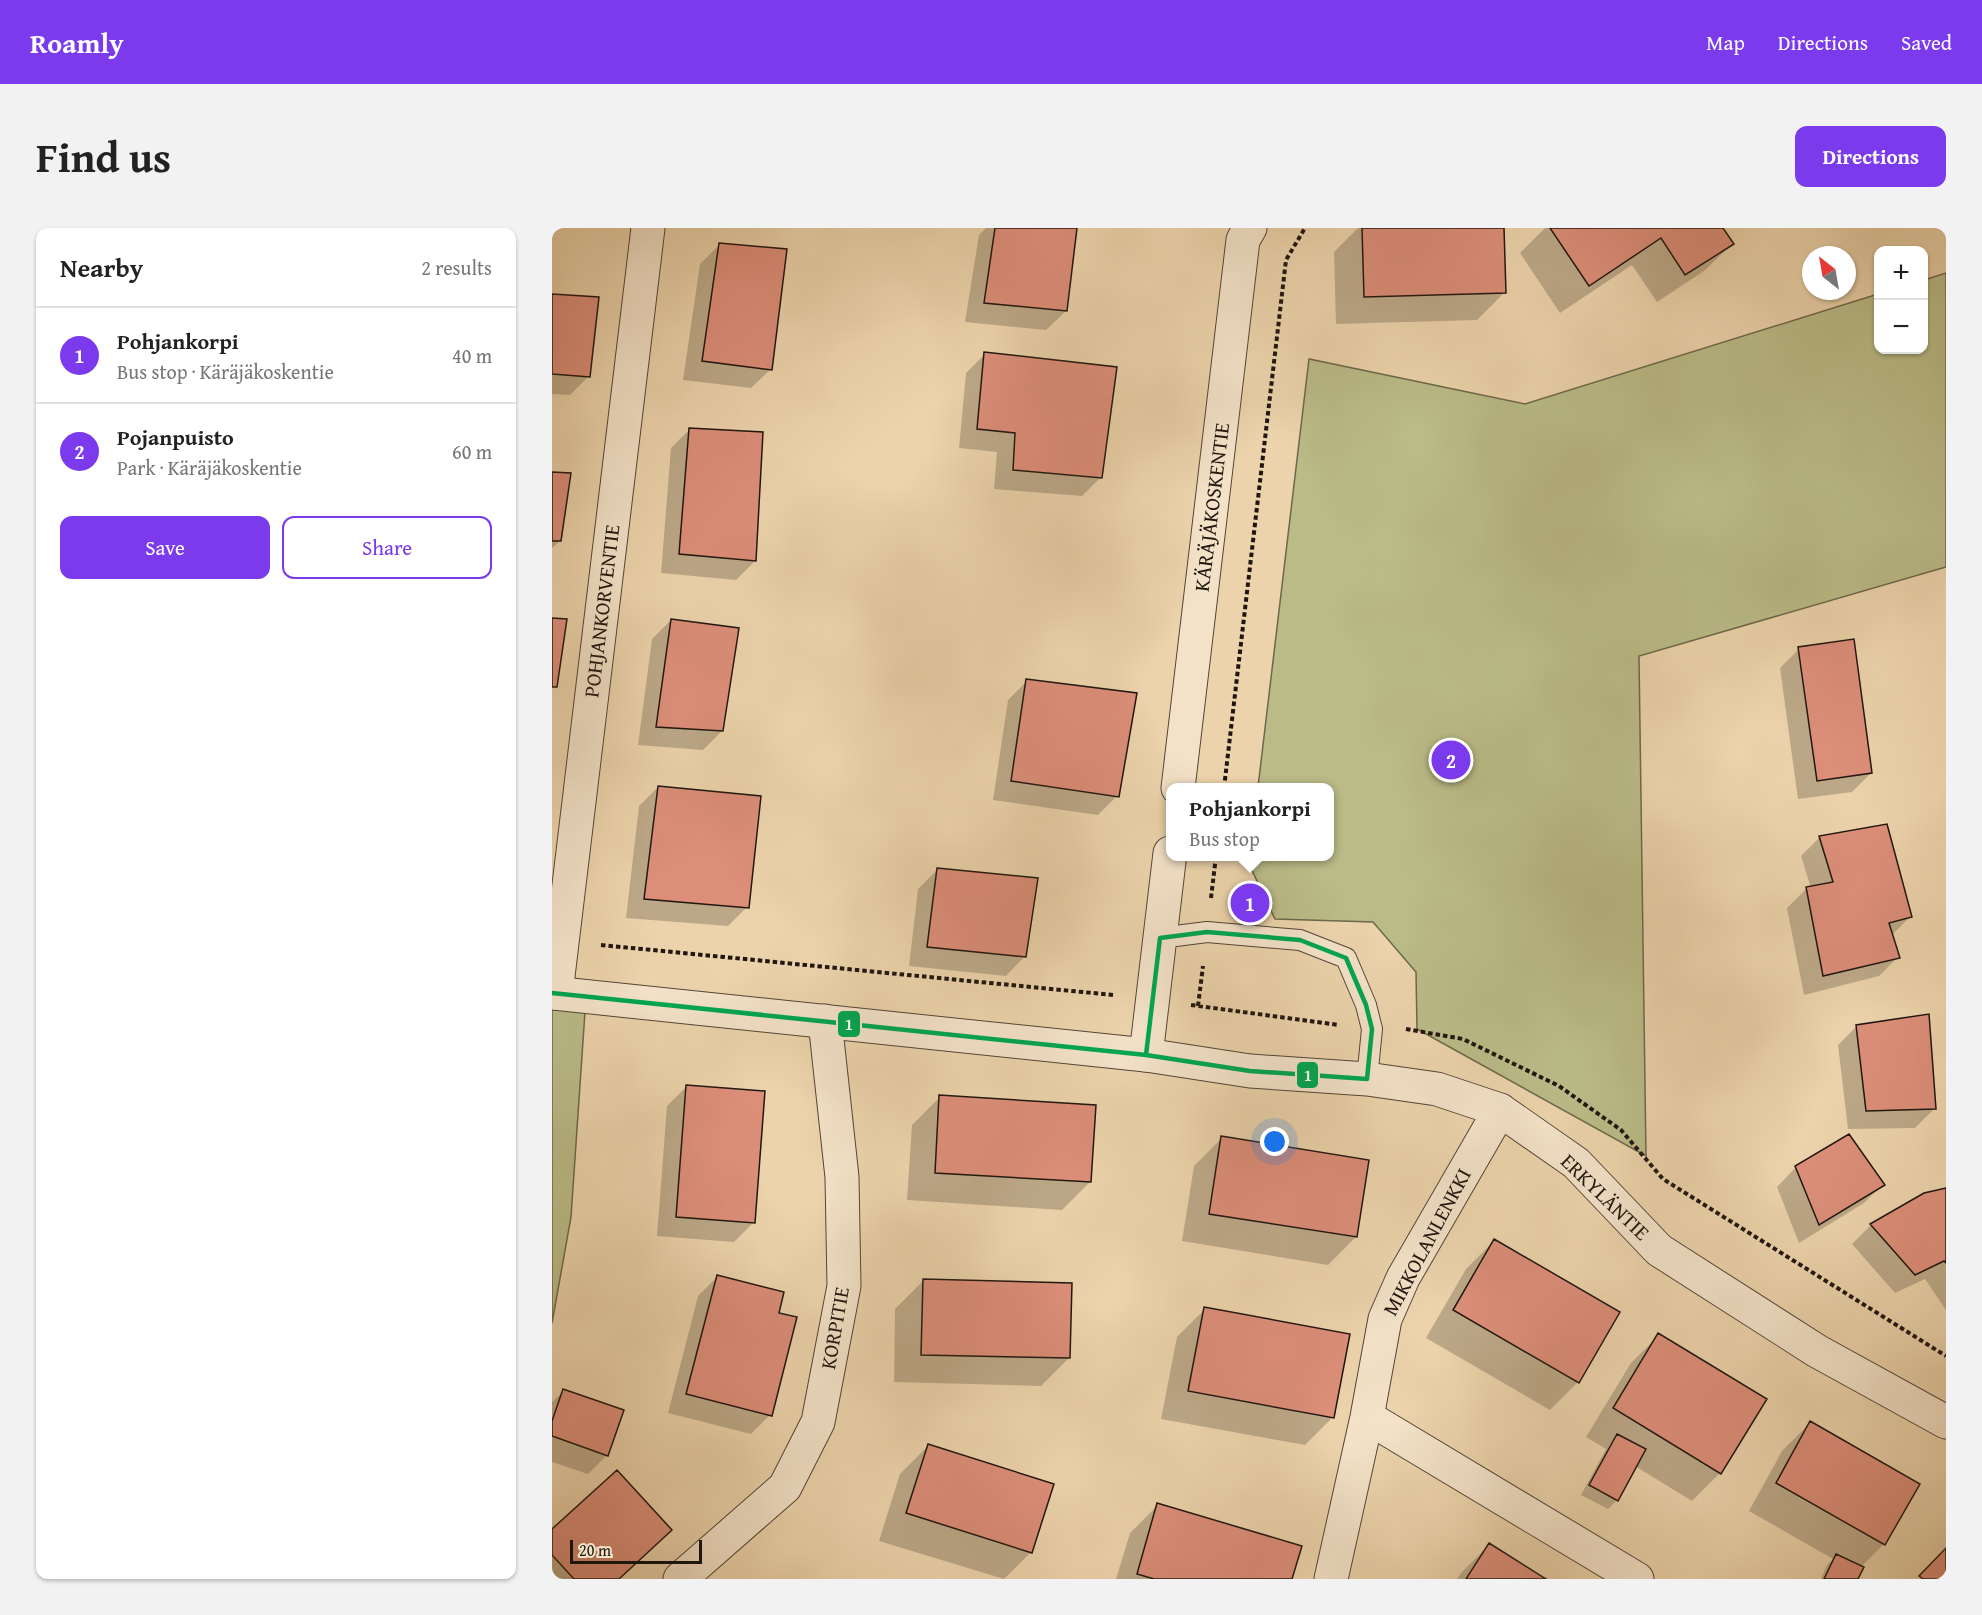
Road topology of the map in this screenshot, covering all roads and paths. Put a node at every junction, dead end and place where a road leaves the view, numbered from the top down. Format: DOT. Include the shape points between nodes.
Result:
graph roads {
  1 [pos="648,228"];
  2 [pos="1250,228"];
  3 [pos="1305,228"];
  4 [pos="1179,783"];
  5 [pos="1225,783"];
  6 [pos="1169,861"];
  7 [pos="1160,938"];
  8 [pos="554,993"];
  9 [pos="825,1022"];
  10 [pos="1146,1055"];
  11 [pos="1367,1078"];
  12 [pos="1500,1110"];
  13 [pos="1367,1417"];
  14 [pos="1946,1422"];
  15 [pos="680,1579"];
  16 [pos="1331,1579"];
  17 [pos="1637,1579"];
  1 -- 8 [label="street, POHJANKORVENTIE"];
  2 -- 4 [label="street, KÄRÄJÄKOSKENTIE" via="1243,240"];
  3 -- 5 [label="path" via="1286,260"];
  6 -- 7 [label="street"];
  7 -- 10 [label="street"];
  7 -- 11 [label="lane" via="1207,932 1300,940 1346,958 1366,1005 1371,1029"];
  8 -- 9 [label="street, ERKYLÄNTIE"];
  9 -- 10 [label="street, ERKYLÄNTIE"];
  9 -- 15 [label="street, KORPITIE" via="842,1177 844,1287 818,1422 785,1487"];
  10 -- 11 [label="street, ERKYLÄNTIE" via="1250,1071"];
  11 -- 12 [label="street, ERKYLÄNTIE" via="1437,1089"];
  12 -- 13 [label="street, MIKKOLANLENKKI" via="1403,1278 1385,1319"];
  12 -- 14 [label="street, ERKYLÄNTIE" via="1576,1163 1659,1250 1817,1351"];
  13 -- 16 [label="street, MIKKOLANLENKKI"];
  13 -- 17 [label="street"];
}
